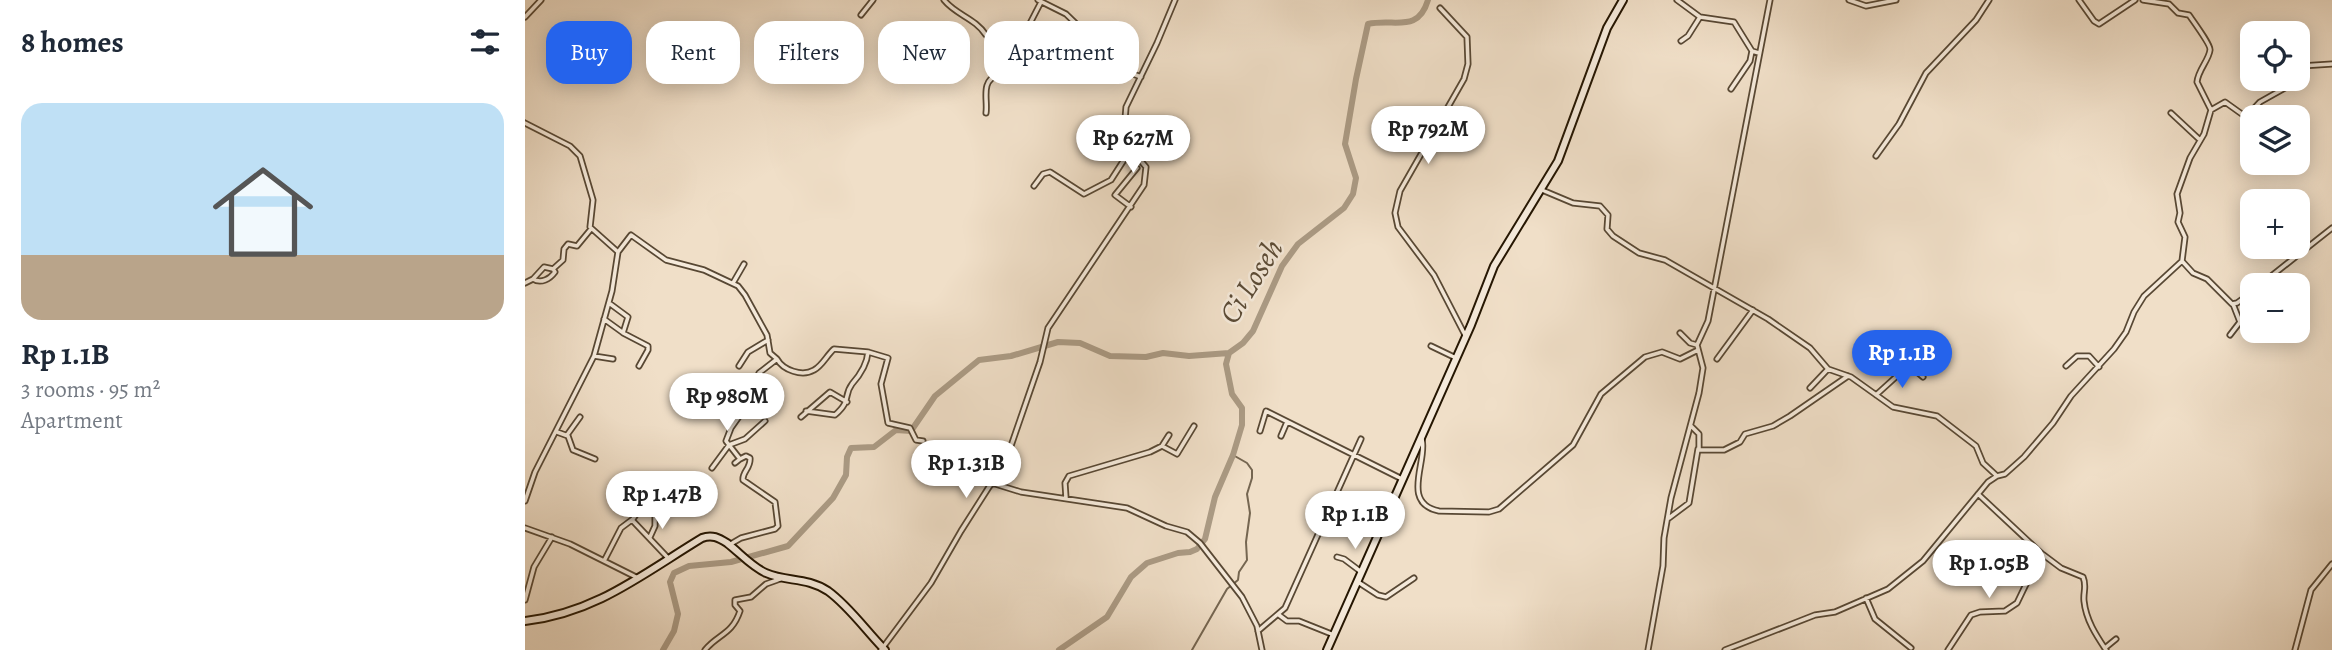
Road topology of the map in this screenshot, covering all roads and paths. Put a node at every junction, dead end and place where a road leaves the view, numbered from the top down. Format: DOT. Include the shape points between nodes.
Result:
graph roads {
  1 [pos="541,0"];
  2 [pos="873,0"];
  3 [pos="944,0"];
  4 [pos="1175,0"];
  5 [pos="1623,0"];
  6 [pos="1677,0"];
  7 [pos="1770,0"];
  8 [pos="1849,0"];
  9 [pos="1896,0"];
  10 [pos="1989,0"];
  11 [pos="2079,0"];
  12 [pos="2136,0"];
  13 [pos="2143,0"];
  14 [pos="1040,1"];
  15 [pos="1440,8"];
  16 [pos="861,15"];
  17 [pos="525,17"];
  18 [pos="1700,17"];
  19 [pos="984,32"];
  20 [pos="1681,41"];
  21 [pos="1752,51"];
  22 [pos="1759,53"];
  23 [pos="2332,64"];
  24 [pos="2310,65"];
  25 [pos="1140,78"];
  26 [pos="1731,89"];
  27 [pos="2280,91"];
  28 [pos="2211,110"];
  29 [pos="986,113"];
  30 [pos="2171,113"];
  31 [pos="525,123"];
  32 [pos="2201,140"];
  33 [pos="1131,149"];
  34 [pos="1876,156"];
  35 [pos="1137,168"];
  36 [pos="1034,186"];
  37 [pos="1542,190"];
  38 [pos="1131,207"];
  39 [pos="2332,228"];
  40 [pos="591,229"];
  41 [pos="618,252"];
  42 [pos="2182,261"];
  43 [pos="744,264"];
  44 [pos="554,269"];
  45 [pos="2275,273"];
  46 [pos="533,279"];
  47 [pos="525,283"];
  48 [pos="733,283"];
  49 [pos="1714,287"];
  50 [pos="2240,300"];
  51 [pos="609,303"];
  52 [pos="2233,304"];
  53 [pos="1753,310"];
  54 [pos="604,319"];
  55 [pos="623,333"];
  56 [pos="1680,333"];
  57 [pos="2230,335"];
  58 [pos="1466,337"];
  59 [pos="768,340"];
  60 [pos="1431,346"];
  61 [pos="1697,347"];
  62 [pos="868,352"];
  63 [pos="594,356"];
  64 [pos="1456,358"];
  65 [pos="613,359"];
  66 [pos="777,359"];
  67 [pos="1717,359"];
  68 [pos="1907,359"];
  69 [pos="1909,365"];
  70 [pos="639,366"];
  71 [pos="739,366"];
  72 [pos="2066,366"];
  73 [pos="2099,367"];
  74 [pos="1828,369"];
  75 [pos="1848,376"];
  76 [pos="1923,377"];
  77 [pos="1810,388"];
  78 [pos="1876,396"];
  79 [pos="847,402"];
  80 [pos="806,411"];
  81 [pos="580,417"];
  82 [pos="801,417"];
  83 [pos="765,421"];
  84 [pos="1287,422"];
  85 [pos="1194,426"];
  86 [pos="1691,426"];
  87 [pos="557,431"];
  88 [pos="1260,431"];
  89 [pos="567,435"];
  90 [pos="1169,435"];
  91 [pos="1281,436"];
  92 [pos="1420,437"];
  93 [pos="1361,439"];
  94 [pos="922,441"];
  95 [pos="729,445"];
  96 [pos="1162,446"];
  97 [pos="1698,449"];
  98 [pos="1353,455"];
  99 [pos="740,458"];
  100 [pos="596,459"];
  101 [pos="735,463"];
  102 [pos="712,468"];
  103 [pos="1997,476"];
  104 [pos="1402,480"];
  105 [pos="992,483"];
  106 [pos="1978,494"];
  107 [pos="1066,498"];
  108 [pos="525,501"];
  109 [pos="647,503"];
  110 [pos="655,517"];
  111 [pos="1668,519"];
  112 [pos="632,520"];
  113 [pos="525,528"];
  114 [pos="552,537"];
  115 [pos="650,537"];
  116 [pos="729,545"];
  117 [pos="2041,554"];
  118 [pos="1337,557"];
  119 [pos="669,559"];
  120 [pos="604,561"];
  121 [pos="2332,564"];
  122 [pos="1362,572"];
  123 [pos="790,577"];
  124 [pos="638,578"];
  125 [pos="1414,578"];
  126 [pos="1358,582"];
  127 [pos="1866,598"];
  128 [pos="525,600"];
  129 [pos="1279,615"];
  130 [pos="525,621"];
  131 [pos="1258,631"];
  132 [pos="1334,635"];
  133 [pos="2116,639"];
  134 [pos="1911,648"];
  135 [pos="883,649"];
  136 [pos="2105,649"];
  137 [pos="705,650"];
  138 [pos="1262,650"];
  139 [pos="1327,650"];
  140 [pos="1648,650"];
  141 [pos="1725,650"];
  142 [pos="1948,650"];
  143 [pos="2295,650"];
  1 -- 17 [label="street"];
  2 -- 16 [label="street"];
  3 -- 19 [label="street"];
  4 -- 25 [label="street"];
  5 -- 37 [label="street" via="1607,28 1558,161"];
  6 -- 18 [label="street"];
  7 -- 22 [label="street"];
  8 -- 9 [label="street" via="1865,6"];
  10 -- 34 [label="street" via="1926,74"];
  11 -- 12 [label="street" via="2099,23"];
  13 -- 28 [label="street" via="2169,4 2189,15 2210,45 2197,82"];
  14 -- 25 [label="street" via="1066,13 1125,71"];
  14 -- 29 [label="street" via="1026,31 998,65 999,75 988,83"];
  15 -- 58 [label="street" via="1467,37 1468,68 1400,191 1395,213 1398,227 1434,275"];
  18 -- 20 [label="street"];
  18 -- 21 [label="street" via="1734,22"];
  21 -- 22 [label="street"];
  21 -- 26 [label="street"];
  22 -- 49 [label="street"];
  23 -- 24 [label="street"];
  25 -- 33 [label="street" via="1126,107 1124,132"];
  27 -- 28 [label="street" via="2246,117 2225,102"];
  28 -- 32 [label="street"];
  30 -- 32 [label="street"];
  31 -- 40 [label="street" via="571,146 580,156 593,200"];
  32 -- 42 [label="street" via="2177,194 2178,222 2185,237"];
  33 -- 36 [label="street" via="1111,180 1084,194 1049,172"];
  33 -- 38 [label="street" via="1147,172"];
  35 -- 38 [label="street" via="1115,195"];
  37 -- 49 [label="street" via="1573,203 1600,206 1608,215 1607,229 1613,236"];
  37 -- 58 [label="street" via="1500,255"];
  38 -- 105 [label="street" via="1048,328 1007,461"];
  39 -- 45 [label="street"];
  40 -- 41 [label="street"];
  40 -- 44 [label="street" via="577,246 566,245 563,260"];
  41 -- 48 [label="street" via="631,235 666,260"];
  41 -- 51 [label="street"];
  42 -- 52 [label="street"];
  42 -- 73 [label="street" via="2141,300 2126,332"];
  43 -- 48 [label="street"];
  44 -- 46 [label="street" via="544,267"];
  44 -- 46 [label="street" via="551,278"];
  46 -- 47 [label="street"];
  48 -- 59 [label="street" via="745,295"];
  49 -- 53 [label="street"];
  49 -- 61 [label="street"];
  50 -- 52 [label="street"];
  51 -- 54 [label="street"];
  51 -- 55 [label="street" via="628,317"];
  52 -- 57 [label="street" via="2240,322"];
  53 -- 67 [label="street"];
  53 -- 74 [label="street" via="1810,348"];
  54 -- 55 [label="street"];
  54 -- 63 [label="street"];
  55 -- 70 [label="street" via="648,346"];
  56 -- 61 [label="street"];
  58 -- 64 [label="street"];
  59 -- 66 [label="street" via="770,353"];
  59 -- 71 [label="street" via="748,352"];
  60 -- 64 [label="street"];
  61 -- 86 [label="street" via="1703,368"];
  61 -- 92 [label="street" via="1680,359 1662,352 1645,357 1597,398 1573,446 1496,511 1439,512 1424,504 1417,483 1423,446"];
  62 -- 66 [label="street" via="834,349 807,372 787,369"];
  62 -- 79 [label="street"];
  62 -- 94 [label="street" via="888,359 881,383 888,423 911,431"];
  63 -- 65 [label="street"];
  63 -- 87 [label="street"];
  64 -- 92 [label="street"];
  66 -- 95 [label="street" via="759,373 727,438"];
  68 -- 69 [label="street"];
  69 -- 76 [label="street"];
  69 -- 78 [label="street"];
  72 -- 73 [label="street" via="2077,356 2089,356"];
  73 -- 103 [label="street" via="2075,390 2024,457"];
  74 -- 75 [label="street"];
  74 -- 77 [label="street"];
  75 -- 78 [label="street"];
  75 -- 97 [label="street" via="1805,408 1773,426 1745,433 1732,446 1717,451"];
  78 -- 103 [label="street" via="1893,407 1937,416 1976,446 1983,463"];
  79 -- 80 [label="street" via="835,415"];
  79 -- 80 [label="street" via="831,392"];
  80 -- 82 [label="street"];
  81 -- 89 [label="street"];
  83 -- 95 [label="street" via="745,439"];
  84 -- 88 [label="street" via="1265,411"];
  84 -- 91 [label="street"];
  84 -- 98 [label="street"];
  85 -- 96 [label="street" via="1177,454"];
  86 -- 97 [label="street" via="1699,434"];
  86 -- 111 [label="street"];
  87 -- 89 [label="street"];
  87 -- 108 [label="street"];
  89 -- 100 [label="street" via="573,450"];
  90 -- 96 [label="street"];
  92 -- 104 [label="street"];
  93 -- 98 [label="street"];
  95 -- 99 [label="street"];
  95 -- 102 [label="street"];
  96 -- 107 [label="street" via="1069,476"];
  97 -- 111 [label="street" via="1689,503"];
  98 -- 104 [label="street"];
  98 -- 129 [label="street"];
  99 -- 101 [label="street"];
  99 -- 116 [label="street" via="746,456 751,463 743,480 775,502 778,526"];
  103 -- 106 [label="street"];
  104 -- 122 [label="street"];
  105 -- 107 [label="street"];
  105 -- 135 [label="street" via="931,583"];
  106 -- 117 [label="street"];
  106 -- 127 [label="street" via="1923,561 1888,589"];
  107 -- 131 [label="street" via="1127,508 1184,531 1234,585"];
  109 -- 112 [label="street"];
  110 -- 115 [label="street"];
  111 -- 140 [label="street"];
  112 -- 115 [label="street"];
  112 -- 120 [label="street" via="621,528"];
  113 -- 114 [label="street"];
  114 -- 120 [label="street"];
  114 -- 128 [label="street" via="534,568"];
  115 -- 119 [label="street"];
  116 -- 119 [label="street" via="707,536"];
  116 -- 123 [label="street" via="755,566"];
  117 -- 136 [label="street" via="2085,580 2088,617"];
  117 -- 142 [label="street" via="2017,603 2005,611 1971,615"];
  118 -- 122 [label="street"];
  119 -- 124 [label="street"];
  120 -- 124 [label="street"];
  121 -- 143 [label="street" via="2310,593"];
  122 -- 126 [label="street"];
  123 -- 135 [label="street" via="827,590"];
  123 -- 137 [label="street" via="735,600 740,615 728,633"];
  124 -- 130 [label="street" via="585,607"];
  125 -- 126 [label="street" via="1386,597"];
  126 -- 132 [label="street"];
  127 -- 134 [label="street" via="1875,619"];
  127 -- 141 [label="street"];
  129 -- 131 [label="street"];
  129 -- 132 [label="street"];
  131 -- 138 [label="street"];
  132 -- 139 [label="street"];
  133 -- 136 [label="street"];
}
